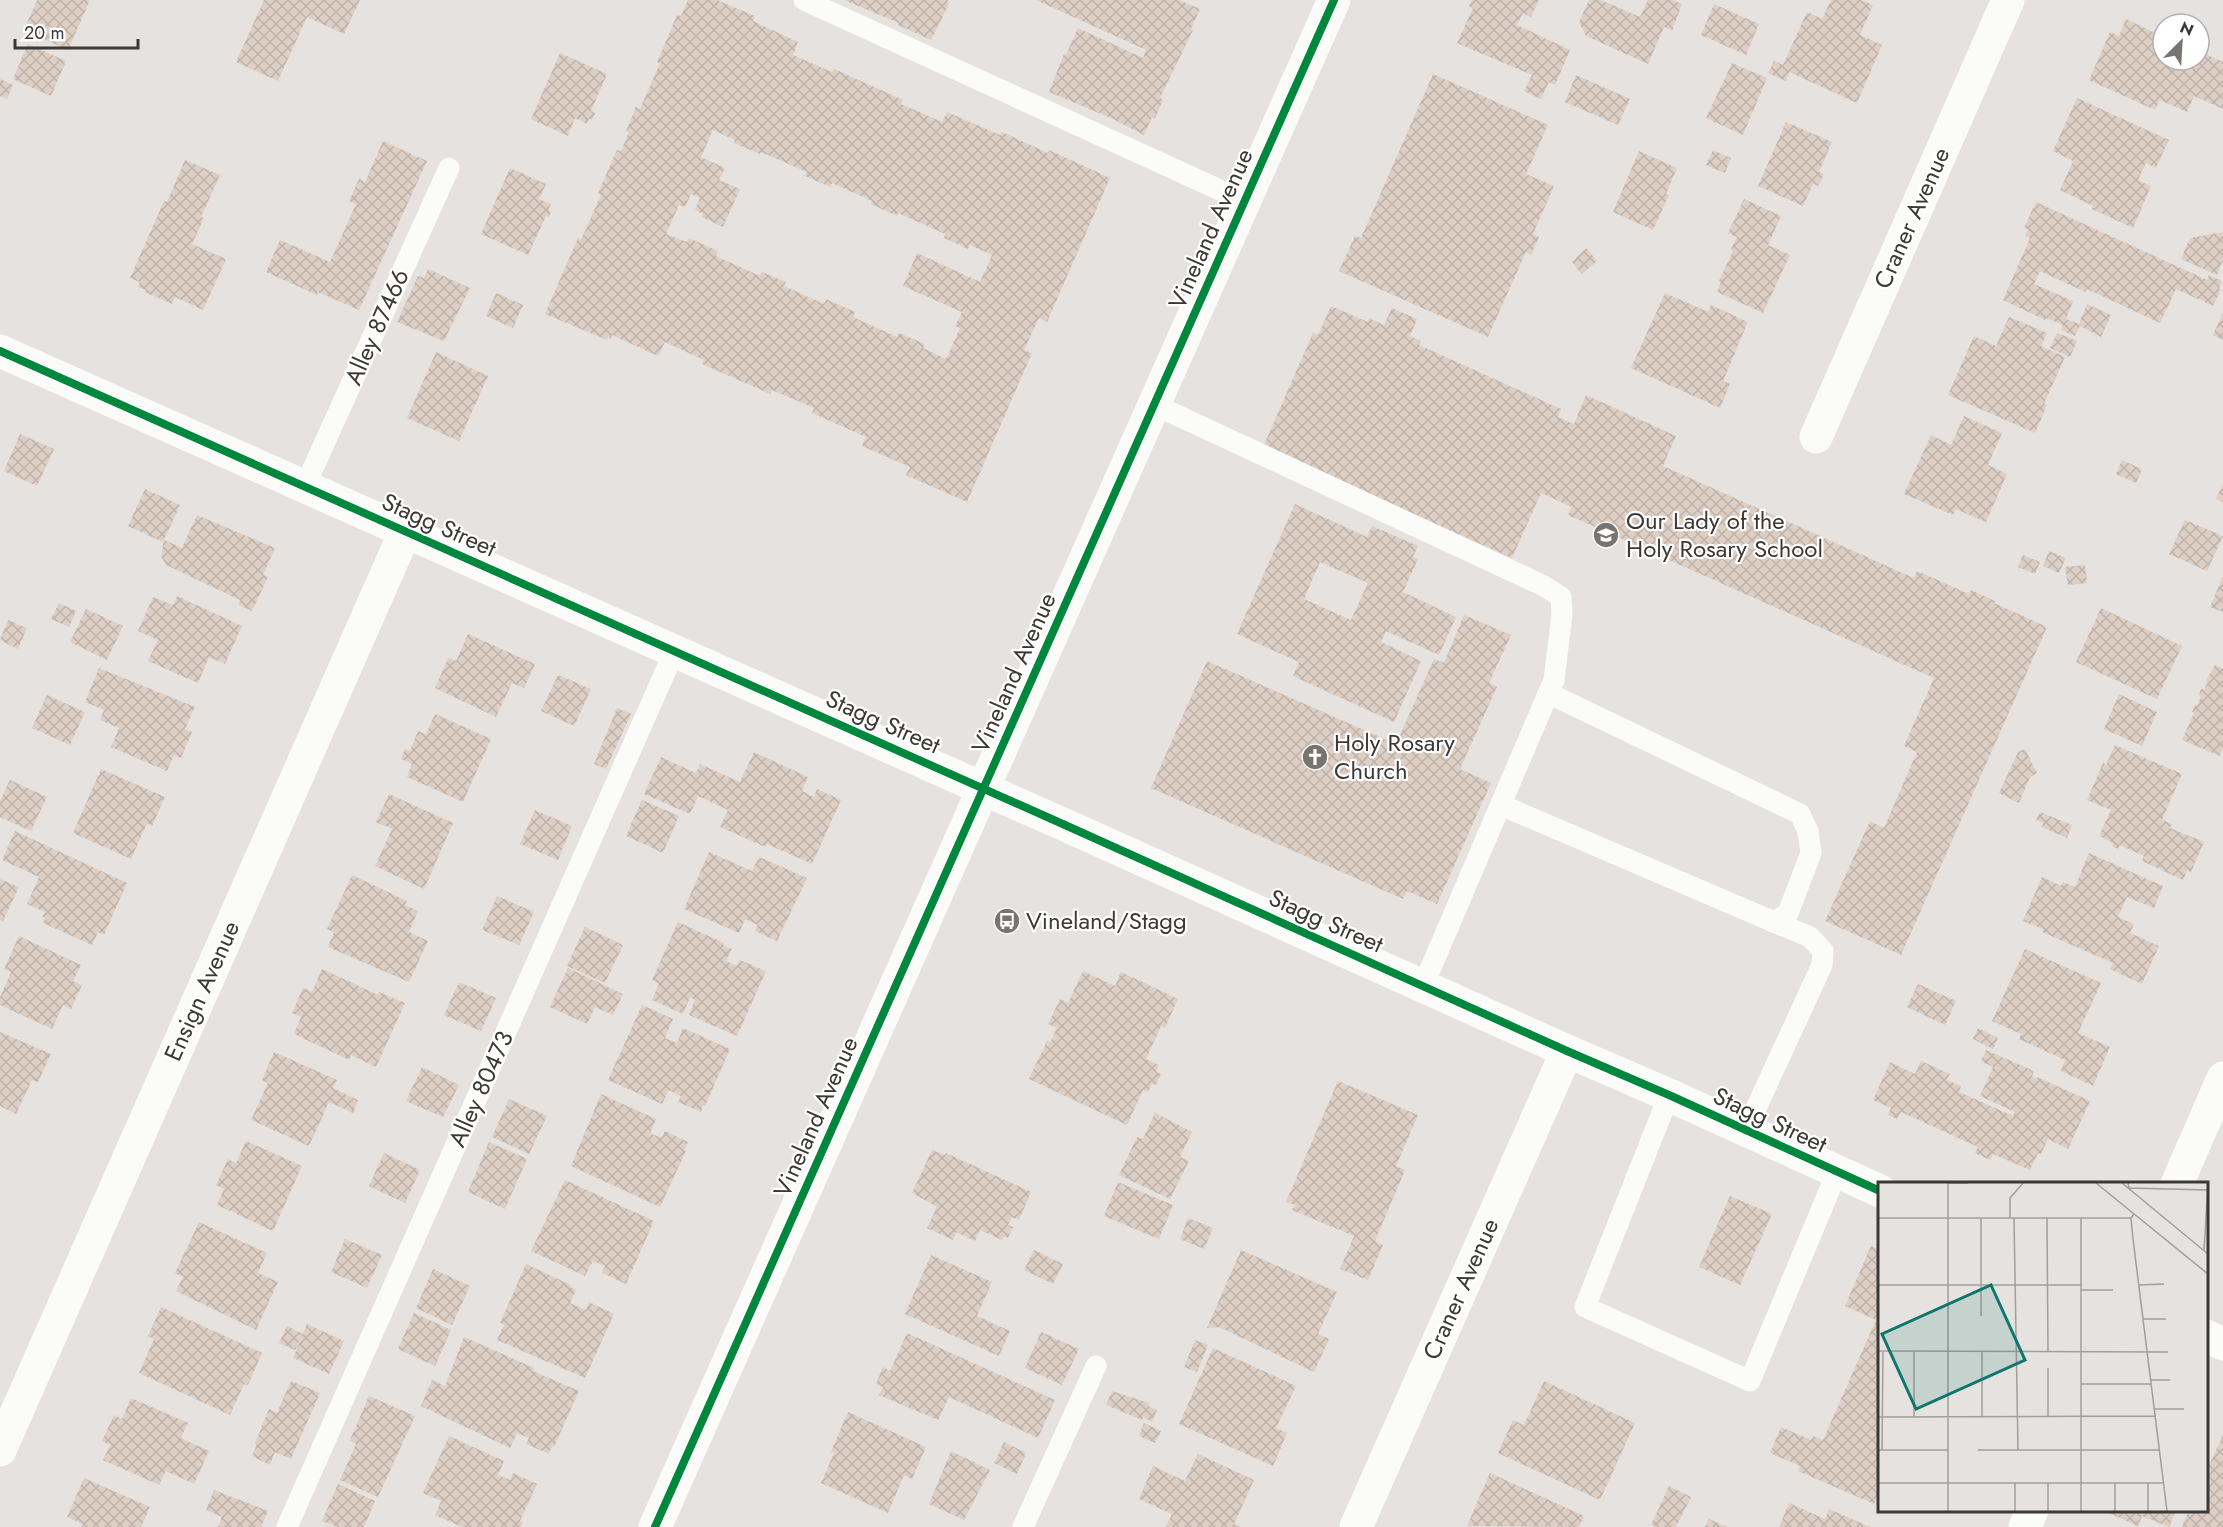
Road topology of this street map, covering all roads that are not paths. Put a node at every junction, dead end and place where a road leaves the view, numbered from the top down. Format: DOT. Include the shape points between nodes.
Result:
graph roads {
  1 [pos="804,0"];
  2 [pos="1334,0"];
  3 [pos="2008,0"];
  4 [pos="448,168"];
  5 [pos="1244,201"];
  6 [pos="0,351"];
  7 [pos="1155,405"];
  8 [pos="1816,436"];
  9 [pos="304,486"];
  10 [pos="405,532"];
  11 [pos="674,652"];
  12 [pos="1548,693"];
  13 [pos="983,789"];
  14 [pos="1501,805"];
  15 [pos="1774,922"];
  16 [pos="1423,986"];
  17 [pos="1567,1052"];
  18 [pos="2223,1078"];
  19 [pos="1669,1095"];
  20 [pos="1746,1131"];
  21 [pos="1837,1173"];
  22 [pos="2178,1182"];
  23 [pos="1878,1190"];
  24 [pos="2208,1337"];
  25 [pos="2223,1344"];
  26 [pos="1096,1366"];
  27 [pos="0,1450"];
  28 [pos="2031,1512"];
  29 [pos="287,1527"];
  30 [pos="655,1527"];
  31 [pos="1023,1527"];
  32 [pos="1356,1527"];
  33 [pos="2025,1527"];
  1 -- 5 [label="lane"];
  2 -- 5 [label="street, Vineland Avenue"];
  3 -- 8 [label="street, Craner Avenue"];
  4 -- 9 [label="lane, Alley 87466"];
  5 -- 7 [label="street, Vineland Avenue"];
  6 -- 9 [label="street, Stagg Street"];
  7 -- 12 [label="lane" via="1561,597 1554,680"];
  7 -- 13 [label="street, Vineland Avenue"];
  9 -- 10 [label="street, Stagg Street"];
  10 -- 11 [label="street, Stagg Street"];
  10 -- 27 [label="street, Ensign Avenue"];
  11 -- 13 [label="street, Stagg Street"];
  11 -- 29 [label="lane, Alley 80473"];
  12 -- 14 [label="lane"];
  12 -- 15 [label="lane" via="1800,814 1808,831 1810,853 1788,913"];
  13 -- 16 [label="street, Stagg Street"];
  13 -- 30 [label="street, Vineland Avenue"];
  14 -- 15 [label="lane"];
  14 -- 16 [label="lane"];
  15 -- 20 [label="lane" via="1810,937 1823,951 1822,965"];
  16 -- 17 [label="street, Stagg Street"];
  17 -- 19 [label="street, Stagg Street"];
  17 -- 32 [label="street, Craner Avenue"];
  18 -- 22 [label="street"];
  19 -- 20 [label="street, Stagg Street"];
  19 -- 21 [label="lane" via="1585,1307 1750,1382"];
  20 -- 21 [label="street, Stagg Street"];
  21 -- 23 [label="street, Stagg Street"];
  24 -- 25 [label="street"];
  26 -- 31 [label="lane"];
  28 -- 33 [label="street"];
}
